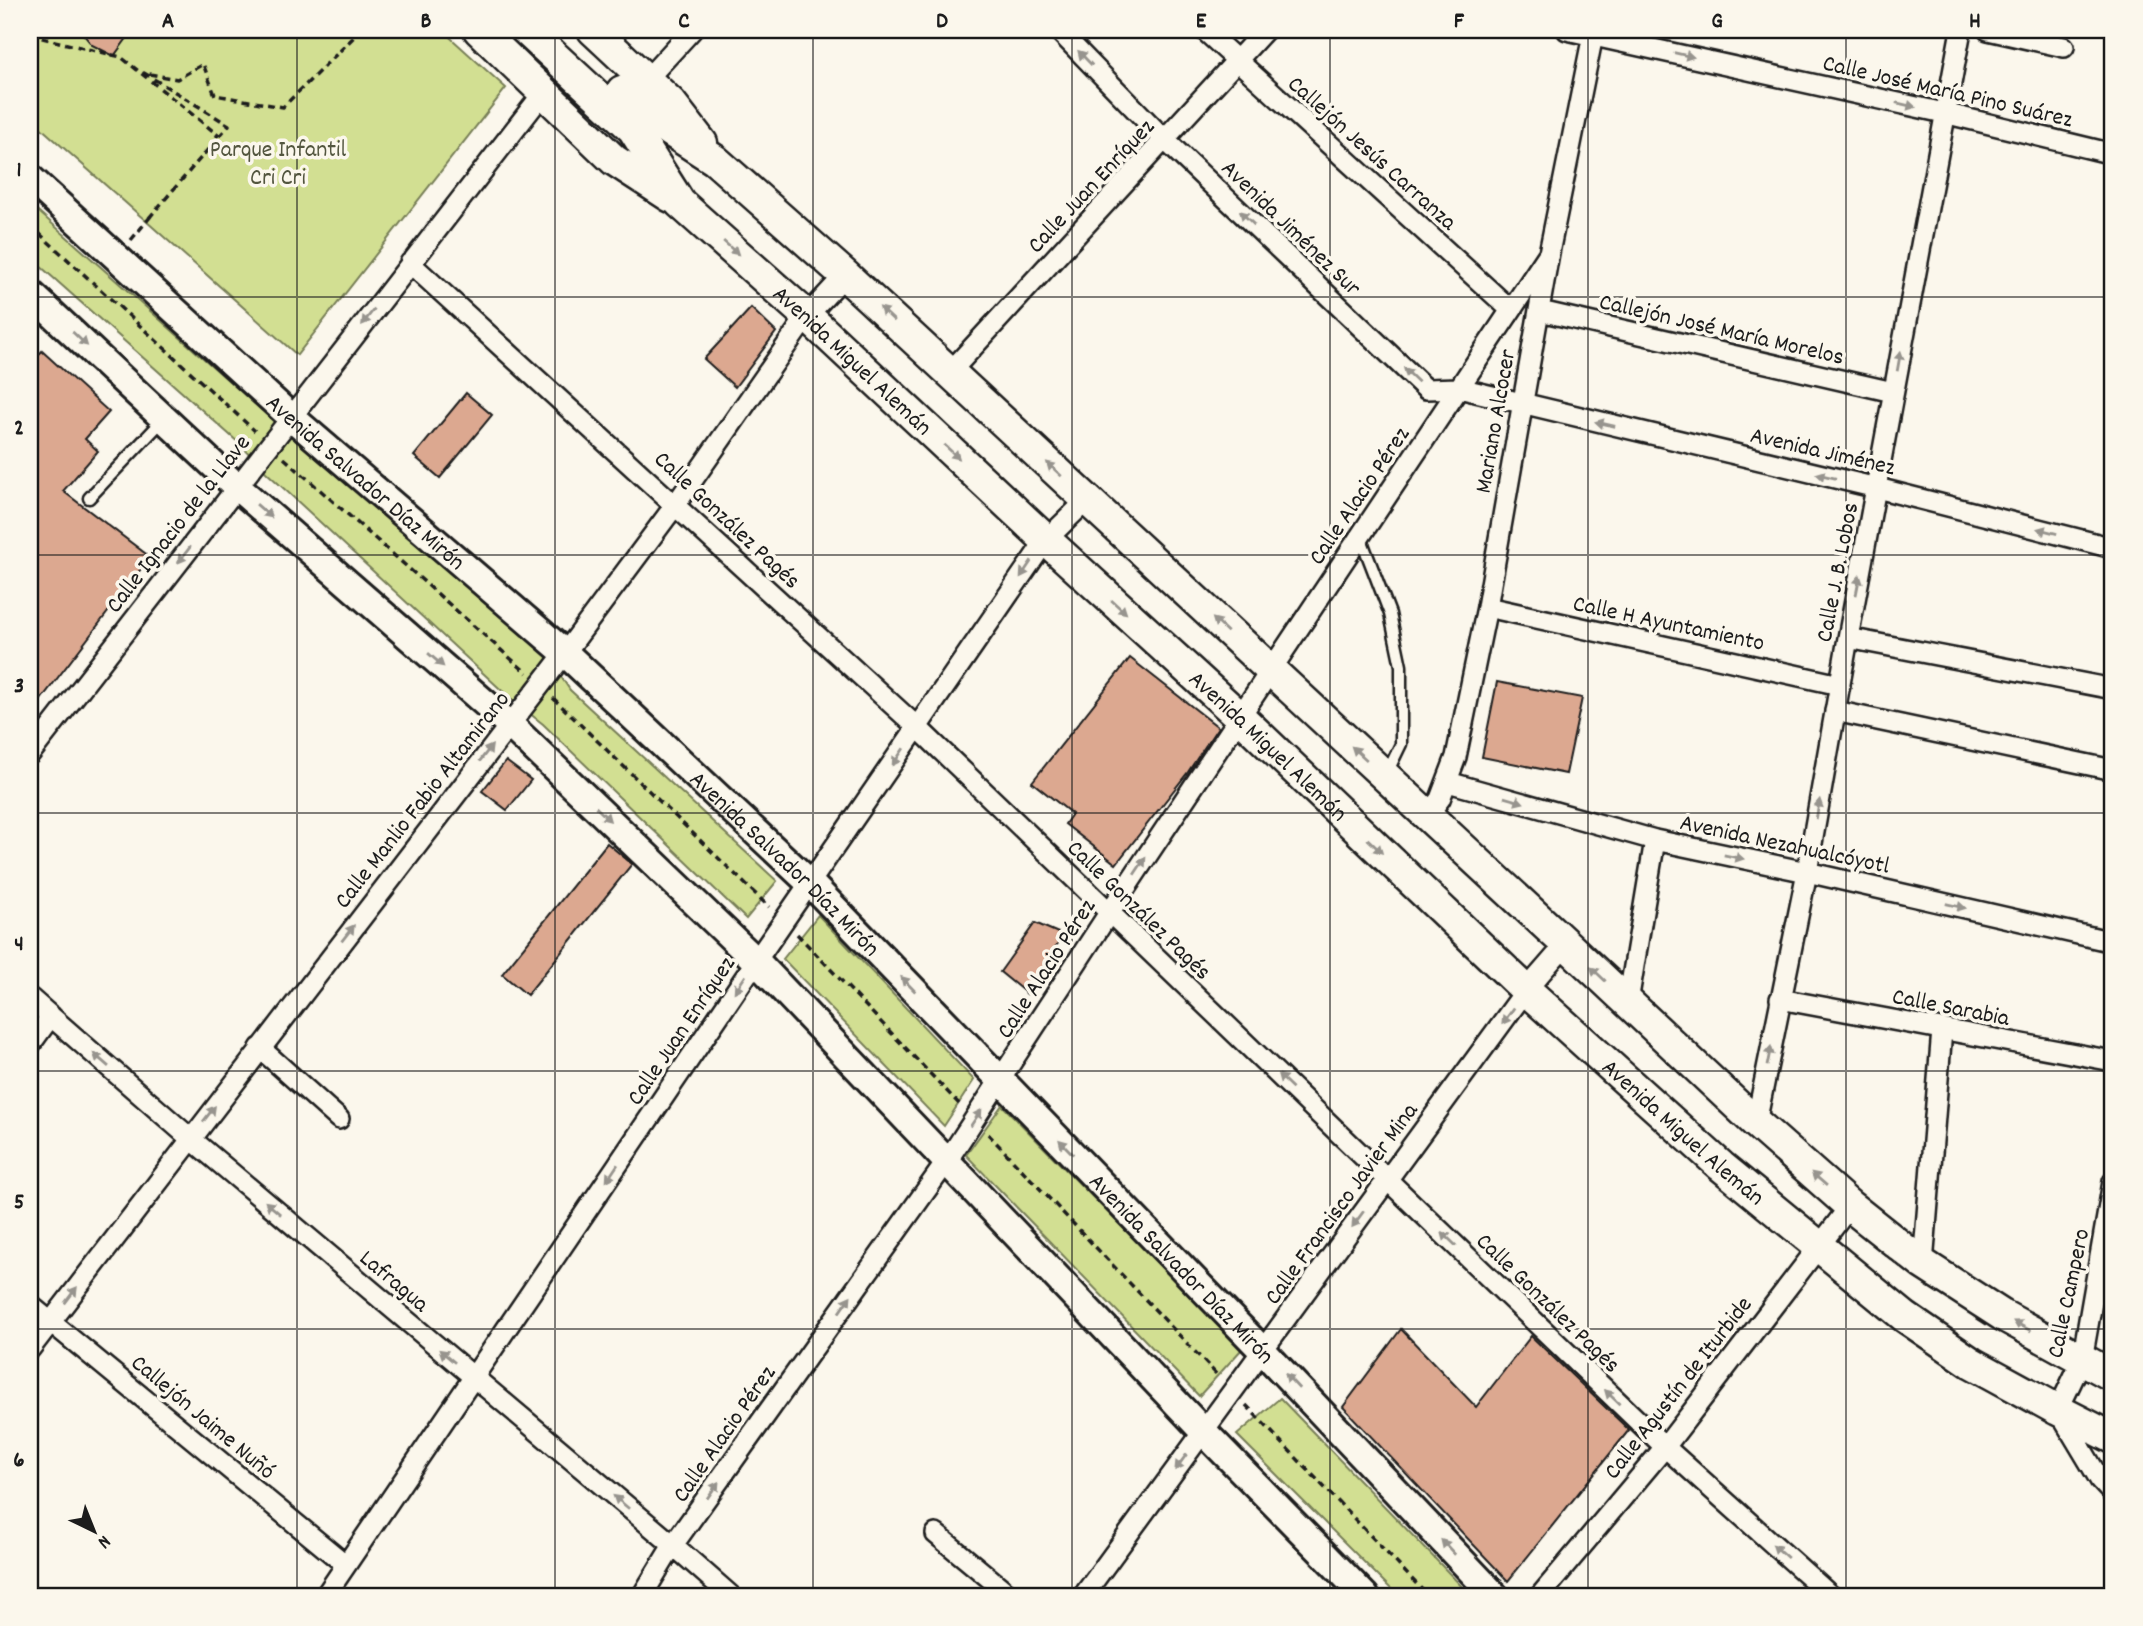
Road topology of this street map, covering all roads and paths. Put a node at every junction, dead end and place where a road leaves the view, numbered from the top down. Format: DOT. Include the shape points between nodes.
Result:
graph roads {
  1 [pos="361,30"];
  2 [pos="479,30"];
  3 [pos="526,30"];
  4 [pos="557,30"];
  5 [pos="593,30"];
  6 [pos="692,30"];
  7 [pos="1058,30"];
  8 [pos="1204,30"];
  9 [pos="1265,30"];
  10 [pos="1567,30"];
  11 [pos="1961,30"];
  12 [pos="1988,30"];
  13 [pos="1594,33"];
  14 [pos="30,36"];
  15 [pos="2064,47"];
  16 [pos="1236,61"];
  17 [pos="647,79"];
  18 [pos="544,92"];
  19 [pos="1944,113"];
  20 [pos="1165,140"];
  21 [pos="2113,154"];
  22 [pos="715,160"];
  23 [pos="30,178"];
  24 [pos="680,203"];
  25 [pos="149,218"];
  26 [pos="30,225"];
  27 [pos="1549,253"];
  28 [pos="118,257"];
  29 [pos="410,263"];
  30 [pos="845,275"];
  31 [pos="30,292"];
  32 [pos="1511,310"];
  33 [pos="1540,311"];
  34 [pos="807,316"];
  35 [pos="950,372"];
  36 [pos="1459,388"];
  37 [pos="1893,393"];
  38 [pos="1521,404"];
  39 [pos="290,416"];
  40 [pos="164,419"];
  41 [pos="269,444"];
  42 [pos="237,487"];
  43 [pos="1877,488"];
  44 [pos="89,498"];
  45 [pos="1087,500"];
  46 [pos="676,505"];
  47 [pos="1360,536"];
  48 [pos="1046,540"];
  49 [pos="2113,548"];
  50 [pos="1487,607"];
  51 [pos="1848,638"];
  52 [pos="565,653"];
  53 [pos="1270,671"];
  54 [pos="540,685"];
  55 [pos="1840,685"];
  56 [pos="2113,689"];
  57 [pos="1835,711"];
  58 [pos="1240,718"];
  59 [pos="509,724"];
  60 [pos="918,728"];
  61 [pos="30,754"];
  62 [pos="2113,770"];
  63 [pos="1386,777"];
  64 [pos="1448,782"];
  65 [pos="1427,816"];
  66 [pos="1655,840"];
  67 [pos="1807,872"];
  68 [pos="811,884"];
  69 [pos="1109,913"];
  70 [pos="784,922"];
  71 [pos="2113,942"];
  72 [pos="1566,944"];
  73 [pos="756,961"];
  74 [pos="1526,990"];
  75 [pos="30,998"];
  76 [pos="1780,999"];
  77 [pos="1628,1002"];
  78 [pos="51,1016"];
  79 [pos="1942,1030"];
  80 [pos="30,1045"];
  81 [pos="260,1048"];
  82 [pos="2113,1061"];
  83 [pos="1002,1080"];
  84 [pos="339,1119"];
  85 [pos="974,1121"];
  86 [pos="1756,1123"];
  87 [pos="190,1138"];
  88 [pos="947,1161"];
  89 [pos="1387,1180"];
  90 [pos="2113,1182"];
  91 [pos="1850,1206"];
  92 [pos="1818,1246"];
  93 [pos="1923,1264"];
  94 [pos="30,1305"];
  95 [pos="51,1322"];
  96 [pos="30,1349"];
  97 [pos="1262,1350"];
  98 [pos="2082,1360"];
  99 [pos="2113,1376"];
  100 [pos="473,1378"];
  101 [pos="1233,1391"];
  102 [pos="2058,1410"];
  103 [pos="1203,1431"];
  104 [pos="2113,1438"];
  105 [pos="1665,1447"];
  106 [pos="2113,1494"];
  107 [pos="936,1534"];
  108 [pos="673,1545"];
  109 [pos="346,1565"];
  110 [pos="325,1596"];
  111 [pos="642,1596"];
  112 [pos="731,1596"];
  113 [pos="1011,1596"];
  114 [pos="1083,1596"];
  115 [pos="1365,1596"];
  116 [pos="1429,1596"];
  117 [pos="1495,1596"];
  118 [pos="1540,1596"];
  119 [pos="1831,1596"];
  1 -- 25 [label="path" via="283,107 215,95 203,64 177,79 144,73 229,125"];
  2 -- 18 [label="main road"];
  3 -- 24 [label="main road, Avenida Miguel Alemán" via="633,129"];
  4 -- 22 [label="main road" via="650,118"];
  5 -- 17 [label="main road"];
  6 -- 17 [label="street"];
  20 -- 7 [label="street, Avenida Jiménez Sur, one-way"];
  8 -- 16 [label="street, Callejón Jesús Carranza"];
  9 -- 16 [label="street, Calle Juan Enríquez"];
  10 -- 13 [label="street, Calle José María Pino Suárez"];
  11 -- 19 [label="street, Calle J. B. Lobos"];
  12 -- 15 [label="street"];
  13 -- 19 [label="street, Calle José María Pino Suárez, one-way"];
  13 -- 27 [label="street, Mariano Alcocer"];
  14 -- 25 [label="path" via="121,57 218,135"];
  16 -- 20 [label="street, Calle Juan Enríquez"];
  16 -- 32 [label="street, Callejón Jesús Carranza"];
  17 -- 22 [label="main road"];
  18 -- 24 [label="main road" via="614,160"];
  18 -- 29 [label="street, Calle Ignacio de la Llave"];
  19 -- 21 [label="street, Calle José María Pino Suárez"];
  37 -- 19 [label="street, Calle J. B. Lobos, one-way"];
  20 -- 35 [label="street, Calle Juan Enríquez"];
  36 -- 20 [label="street, Avenida Jiménez Sur, one-way" via="1426,389"];
  22 -- 30 [label="main road"];
  23 -- 28 [label="main road, Avenida Salvador Díaz Mirón"];
  24 -- 34 [label="main road, Avenida Miguel Alemán, one-way"];
  25 -- 28 [label="path"];
  26 -- 41 [label="path"];
  27 -- 32 [label="street, Calle Alacio Pérez"];
  27 -- 33 [label="street, Mariano Alcocer"];
  28 -- 39 [label="main road, Avenida Salvador Díaz Mirón"];
  29 -- 39 [label="street, Calle Ignacio de la Llave, one-way"];
  29 -- 46 [label="street, Calle González Pagés"];
  30 -- 34 [label="street, Calle Manlio Fabio Altamirano"];
  35 -- 30 [label="main road, one-way"];
  31 -- 40 [label="main road, one-way"];
  32 -- 36 [label="street, Calle Alacio Pérez"];
  33 -- 37 [label="street, Callejón José María Morelos"];
  33 -- 38 [label="street, Mariano Alcocer"];
  34 -- 46 [label="street, Calle Manlio Fabio Altamirano"];
  34 -- 48 [label="main road, Avenida Miguel Alemán, one-way"];
  45 -- 35 [label="main road, one-way"];
  36 -- 38 [label="street, Avenida Jiménez Sur"];
  36 -- 47 [label="street, Calle Alacio Pérez"];
  37 -- 43 [label="street, Calle J. B. Lobos"];
  43 -- 38 [label="street, Avenida Jiménez, one-way"];
  38 -- 50 [label="street, Mariano Alcocer"];
  39 -- 41 [label="street, Calle Ignacio de la Llave"];
  39 -- 52 [label="main road, Avenida Salvador Díaz Mirón"];
  40 -- 42 [label="main road"];
  40 -- 44 [label="lane"];
  41 -- 42 [label="street, Calle Ignacio de la Llave"];
  41 -- 54 [label="path"];
  42 -- 59 [label="main road, one-way"];
  42 -- 61 [label="street, Calle Ignacio de la Llave, one-way"];
  49 -- 43 [label="street, Avenida Jiménez, one-way"];
  51 -- 43 [label="street, Calle J. B. Lobos, one-way"];
  45 -- 48 [label="street, Calle Juan Enríquez"];
  53 -- 45 [label="main road, one-way"];
  46 -- 52 [label="street, Calle Manlio Fabio Altamirano"];
  46 -- 60 [label="street, Calle González Pagés"];
  47 -- 53 [label="street, Calle Alacio Pérez"];
  47 -- 63 [label="lane" via="1390,614 1401,666 1401,744"];
  48 -- 58 [label="main road, Avenida Miguel Alemán, one-way"];
  48 -- 60 [label="street, Calle Juan Enríquez, one-way"];
  50 -- 55 [label="street, Calle H Ayuntamiento"];
  50 -- 64 [label="street, Mariano Alcocer"];
  51 -- 55 [label="street, Calle J. B. Lobos"];
  51 -- 56 [label="street"];
  52 -- 54 [label="street, Calle Manlio Fabio Altamirano"];
  52 -- 68 [label="main road, Avenida Salvador Díaz Mirón"];
  53 -- 58 [label="street, Calle Alacio Pérez"];
  63 -- 53 [label="main road, one-way"];
  54 -- 59 [label="street, Calle Manlio Fabio Altamirano"];
  54 -- 70 [label="path"];
  55 -- 57 [label="street, Calle J. B. Lobos"];
  57 -- 62 [label="street"];
  67 -- 57 [label="street, Calle J. B. Lobos, one-way"];
  69 -- 58 [label="street, Calle Alacio Pérez, one-way"];
  58 -- 74 [label="main road, Avenida Miguel Alemán, one-way"];
  59 -- 73 [label="main road, one-way"];
  81 -- 59 [label="street, Calle Manlio Fabio Altamirano, one-way"];
  60 -- 68 [label="street, Calle Juan Enríquez, one-way"];
  60 -- 69 [label="street, Calle González Pagés"];
  63 -- 65 [label="main road"];
  64 -- 65 [label="street, Mariano Alcocer"];
  64 -- 66 [label="street, Avenida Nezahualcóyotl, one-way"];
  65 -- 72 [label="main road"];
  66 -- 67 [label="street, Avenida Nezahualcóyotl, one-way"];
  66 -- 77 [label="street"];
  67 -- 71 [label="street, Avenida Nezahualcóyotl, one-way"];
  67 -- 76 [label="street, Calle J. B. Lobos"];
  68 -- 70 [label="street, Calle Juan Enríquez"];
  83 -- 68 [label="main road, Avenida Salvador Díaz Mirón, one-way"];
  69 -- 83 [label="street, Calle Alacio Pérez"];
  89 -- 69 [label="street, Calle González Pagés, one-way"];
  70 -- 73 [label="street, Calle Juan Enríquez"];
  70 -- 85 [label="path"];
  72 -- 74 [label="street, Calle Francisco Javier Mina"];
  77 -- 72 [label="main road, one-way"];
  73 -- 88 [label="main road"];
  73 -- 100 [label="street, Calle Juan Enríquez, one-way"];
  74 -- 89 [label="street, Calle Francisco Javier Mina, one-way"];
  74 -- 92 [label="main road, Avenida Miguel Alemán" via="1721,1166"];
  75 -- 78 [label="street, Lafragua"];
  76 -- 79 [label="street, Calle Sarabia"];
  86 -- 76 [label="street, Calle J. B. Lobos, one-way"];
  77 -- 86 [label="main road"];
  78 -- 80 [label="street"];
  87 -- 78 [label="street, Lafragua, one-way"];
  79 -- 82 [label="street, Calle Sarabia"];
  79 -- 93 [label="street"];
  81 -- 84 [label="street"];
  87 -- 81 [label="street, Calle Manlio Fabio Altamirano, one-way"];
  85 -- 83 [label="street, Calle Alacio Pérez, one-way"];
  97 -- 83 [label="main road, Avenida Salvador Díaz Mirón, one-way"];
  85 -- 88 [label="street, Calle Alacio Pérez"];
  85 -- 101 [label="path"];
  91 -- 86 [label="main road, one-way"];
  95 -- 87 [label="street, Calle Manlio Fabio Altamirano, one-way"];
  100 -- 87 [label="street, Lafragua, one-way"];
  88 -- 103 [label="main road"];
  108 -- 88 [label="street, Calle Alacio Pérez, one-way"];
  89 -- 97 [label="street, Calle Francisco Javier Mina, one-way"];
  105 -- 89 [label="street, Calle González Pagés, one-way"];
  90 -- 98 [label="street, Calle Campero"];
  91 -- 92 [label="street, Calle Agustín de Iturbide"];
  91 -- 93 [label="main road"];
  92 -- 102 [label="main road, Avenida Miguel Alemán" via="1905,1317 1972,1363"];
  92 -- 105 [label="street, Calle Agustín de Iturbide"];
  98 -- 93 [label="main road, one-way"];
  94 -- 95 [label="street, Callejón Jaime Nuñó"];
  95 -- 96 [label="street, Calle Manlio Fabio Altamirano"];
  95 -- 109 [label="street, Callejón Jaime Nuñó"];
  97 -- 101 [label="street, Calle Francisco Javier Mina"];
  117 -- 97 [label="main road, Avenida Salvador Díaz Mirón, one-way"];
  98 -- 99 [label="main road"];
  98 -- 102 [label="street, Calle Campero"];
  108 -- 100 [label="street, Lafragua, one-way"];
  100 -- 109 [label="street, Calle Juan Enríquez"];
  101 -- 103 [label="street, Calle Francisco Javier Mina"];
  101 -- 116 [label="path"];
  102 -- 104 [label="main road, Avenida Miguel Alemán"];
  102 -- 106 [label="street"];
  103 -- 114 [label="street, Calle Francisco Javier Mina, one-way"];
  103 -- 115 [label="main road"];
  105 -- 118 [label="street, Calle Agustín de Iturbide"];
  119 -- 105 [label="street, Calle González Pagés, one-way"];
  107 -- 113 [label="street"];
  108 -- 111 [label="street, Calle Alacio Pérez"];
  108 -- 112 [label="street, Lafragua"];
  109 -- 110 [label="street, Calle Juan Enríquez"];
}
